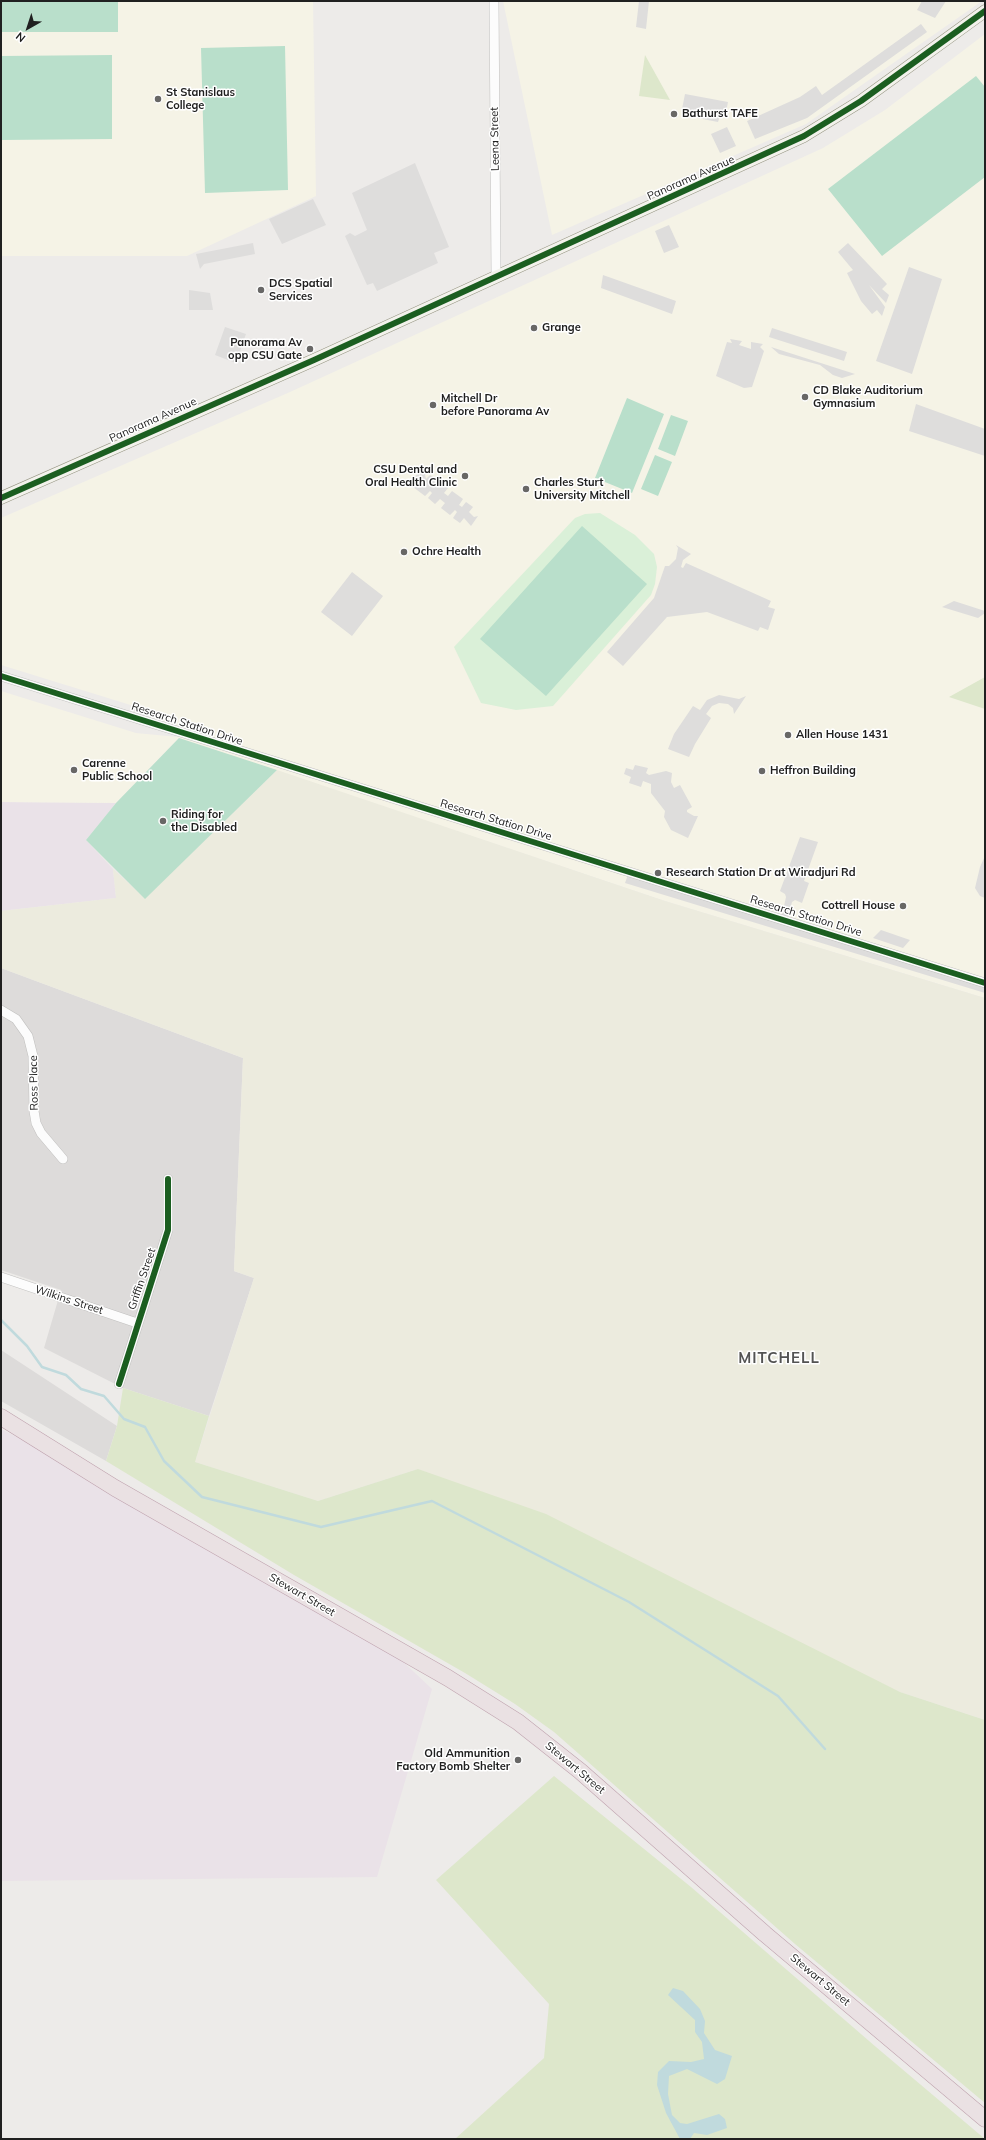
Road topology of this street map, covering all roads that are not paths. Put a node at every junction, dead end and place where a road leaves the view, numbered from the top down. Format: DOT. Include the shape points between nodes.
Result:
graph roads {
  1 [pos="494,1"];
  2 [pos="985,11"];
  3 [pos="496,276"];
  4 [pos="1,498"];
  5 [pos="1,676"];
  6 [pos="985,983"];
  7 [pos="1,1010"];
  8 [pos="63,1159"];
  9 [pos="168,1179"];
  10 [pos="1,1277"];
  11 [pos="137,1323"];
  12 [pos="119,1384"];
  13 [pos="1,1417"];
  14 [pos="1,1429"];
  15 [pos="115,1488"];
  16 [pos="985,2119"];
  1 -- 3 [label="street, Leena Street"];
  2 -- 3 [label="street, Panorama Avenue" via="861,101 804,136"];
  3 -- 4 [label="street, Panorama Avenue" via="314,360"];
  5 -- 6 [label="street, Research Station Drive"];
  7 -- 8 [label="street, Ross Place" via="16,1019 28,1036 33,1056 36,1123"];
  9 -- 11 [label="street, Griffin Street" via="168,1230"];
  10 -- 11 [label="street, Wilkins Street"];
  11 -- 12 [label="street, Griffin Street"];
  13 -- 15 [label="highway, Stewart Street"];
  14 -- 15 [label="highway, Stewart Street"];
  15 -- 16 [label="highway, Stewart Street" via="448,1678 518,1722 580,1771 765,1934"];
}
